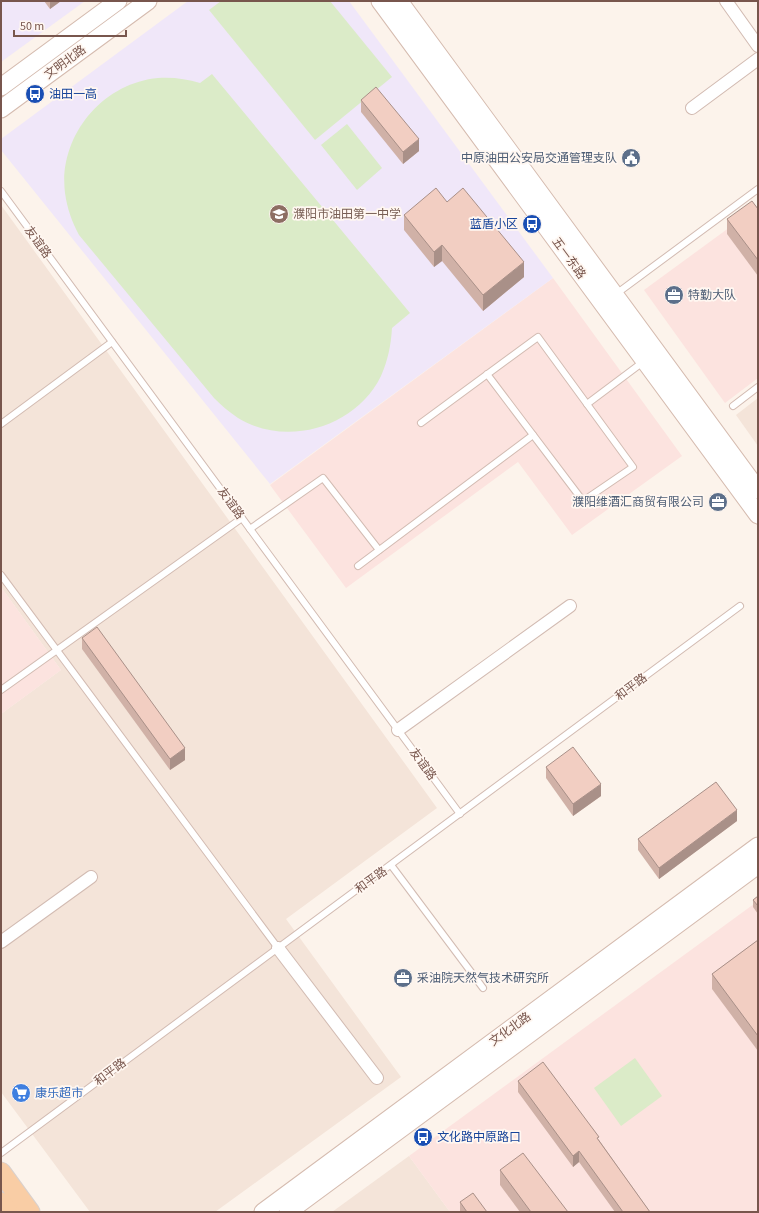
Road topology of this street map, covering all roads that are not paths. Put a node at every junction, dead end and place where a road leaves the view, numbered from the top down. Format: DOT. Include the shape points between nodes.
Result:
graph roads {
  1 [pos="118,1"];
  2 [pos="148,1"];
  3 [pos="380,1"];
  4 [pos="399,1"];
  5 [pos="726,1"];
  6 [pos="758,46"];
  7 [pos="758,59"];
  8 [pos="1,87"];
  9 [pos="692,108"];
  10 [pos="1,109"];
  11 [pos="758,189"];
  12 [pos="1,192"];
  13 [pos="609,299"];
  14 [pos="112,342"];
  15 [pos="645,361"];
  16 [pos="487,374"];
  17 [pos="758,388"];
  18 [pos="587,404"];
  19 [pos="733,406"];
  20 [pos="421,423"];
  21 [pos="1,424"];
  22 [pos="533,435"];
  23 [pos="758,490"];
  24 [pos="758,515"];
  25 [pos="242,518"];
  26 [pos="250,529"];
  27 [pos="379,550"];
  28 [pos="358,566"];
  29 [pos="1,575"];
  30 [pos="570,606"];
  31 [pos="740,606"];
  32 [pos="57,650"];
  33 [pos="1,690"];
  34 [pos="398,730"];
  35 [pos="460,814"];
  36 [pos="758,846"];
  37 [pos="391,865"];
  38 [pos="758,865"];
  39 [pos="91,877"];
  40 [pos="1,942"];
  41 [pos="278,948"];
  42 [pos="483,988"];
  43 [pos="377,1078"];
  44 [pos="1,1153"];
  45 [pos="1,1172"];
  46 [pos="1,1202"];
  47 [pos="8,1212"];
  48 [pos="30,1212"];
  49 [pos="263,1212"];
  50 [pos="288,1212"];
  1 -- 8 [label="street, 文明北路"];
  2 -- 10 [label="street, 文明北路"];
  3 -- 13 [label="street, 五一东路"];
  4 -- 13 [label="street, 五一东路"];
  5 -- 6 [label="street"];
  7 -- 9 [label="street"];
  11 -- 13 [label="lane"];
  12 -- 14 [label="lane, 友谊路"];
  13 -- 15 [label="street, 五一东路"];
  13 -- 23 [label="street, 五一东路"];
  14 -- 21 [label="lane"];
  14 -- 25 [label="lane, 友谊路"];
  15 -- 18 [label="lane"];
  15 -- 24 [label="street, 五一东路"];
  16 -- 18 [label="lane" via="538,337"];
  16 -- 20 [label="lane"];
  16 -- 22 [label="lane"];
  17 -- 19 [label="lane"];
  18 -- 22 [label="lane" via="633,467 583,502"];
  22 -- 27 [label="lane"];
  25 -- 26 [label="lane, 友谊路"];
  25 -- 32 [label="lane"];
  26 -- 27 [label="lane" via="323,478"];
  26 -- 34 [label="lane, 友谊路"];
  27 -- 28 [label="lane"];
  29 -- 32 [label="lane"];
  30 -- 34 [label="street"];
  31 -- 35 [label="lane, 和平路"];
  32 -- 33 [label="lane"];
  32 -- 41 [label="lane"];
  34 -- 35 [label="lane, 友谊路"];
  35 -- 37 [label="lane, 和平路"];
  36 -- 49 [label="street, 文化北路"];
  37 -- 41 [label="lane, 和平路"];
  37 -- 42 [label="lane"];
  38 -- 50 [label="street, 文化北路"];
  39 -- 40 [label="street"];
  41 -- 43 [label="street"];
  41 -- 44 [label="lane, 和平路"];
  45 -- 48 [label="main road"];
  46 -- 47 [label="main road"];
}
